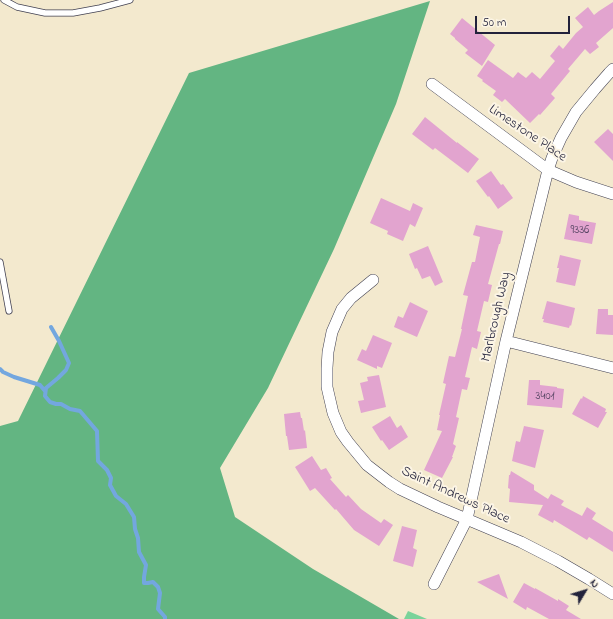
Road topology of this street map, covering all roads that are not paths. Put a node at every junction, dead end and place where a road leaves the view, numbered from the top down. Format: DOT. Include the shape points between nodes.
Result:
graph roads {
  1 [pos="4,0"];
  2 [pos="130,0"];
  3 [pos="613,69"];
  4 [pos="432,84"];
  5 [pos="548,170"];
  6 [pos="613,194"];
  7 [pos="0,262"];
  8 [pos="373,280"];
  9 [pos="9,311"];
  10 [pos="506,341"];
  11 [pos="613,368"];
  12 [pos="467,520"];
  13 [pos="434,584"];
  14 [pos="613,594"];
  1 -- 2 [label="lane" via="17,7 45,13 100,8"];
  3 -- 5 [label="street, Marlbrough Way" via="576,112 561,138"];
  4 -- 5 [label="street, Limestone Place"];
  5 -- 6 [label="street, Limestone Place"];
  5 -- 10 [label="street, Marlbrough Way"];
  7 -- 9 [label="lane"];
  8 -- 12 [label="street, Saint Andrews Place" via="342,309 332,332 326,368 333,413 341,432 367,465 400,489"];
  10 -- 11 [label="street"];
  10 -- 12 [label="street, Marlbrough Way"];
  12 -- 13 [label="street, Marlbrough Way"];
  12 -- 14 [label="street, Saint Andrews Place" via="521,542"];
}
